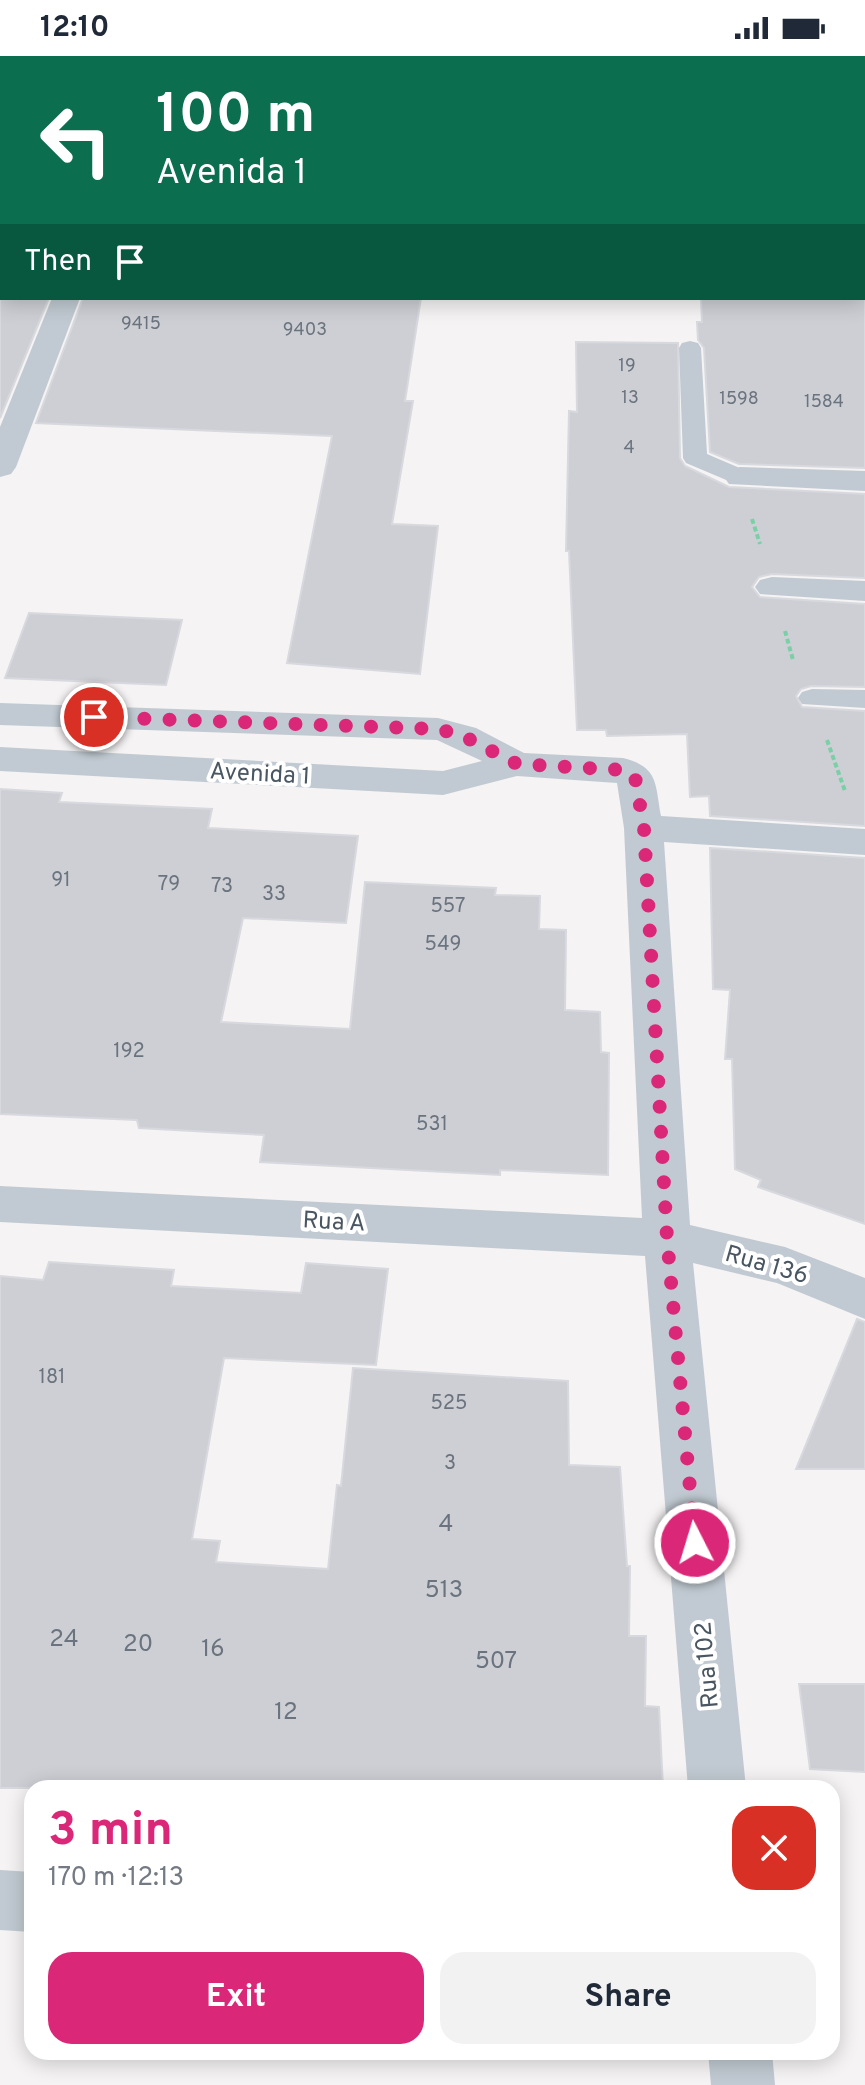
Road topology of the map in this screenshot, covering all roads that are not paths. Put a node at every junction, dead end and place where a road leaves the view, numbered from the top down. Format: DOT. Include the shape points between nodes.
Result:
graph roads {
  1 [pos="65,300"];
  2 [pos="690,348"];
  3 [pos="0,467"];
  4 [pos="740,477"];
  5 [pos="865,481"];
  6 [pos="772,587"];
  7 [pos="865,591"];
  8 [pos="812,698"];
  9 [pos="865,699"];
  10 [pos="0,714"];
  11 [pos="0,759"];
  12 [pos="517,764"];
  13 [pos="635,777"];
  14 [pos="644,828"];
  15 [pos="865,842"];
  16 [pos="0,1204"];
  17 [pos="667,1238"];
  18 [pos="865,1299"];
  19 [pos="716,1780"];
  20 [pos="0,1900"];
  21 [pos="24,1902"];
  22 [pos="741,2060"];
  23 [pos="743,2085"];
  1 -- 3 [label="street"];
  2 -- 4 [label="lane" via="695,458"];
  4 -- 5 [label="street"];
  6 -- 7 [label="street"];
  8 -- 9 [label="lane"];
  10 -- 12 [label="street, Avenida 1" via="438,729"];
  11 -- 12 [label="street, Avenida 1" via="443,783"];
  12 -- 13 [label="street, Avenida 1" via="623,770"];
  13 -- 14 [label="street, Rua 102"];
  14 -- 15 [label="street"];
  14 -- 17 [label="street, Rua 102"];
  16 -- 17 [label="street, Rua A"];
  17 -- 18 [label="street, Rua 136" via="785,1266"];
  17 -- 19 [label="street, Rua 102"];
  20 -- 21 [label="street"];
  22 -- 23 [label="street"];
}
